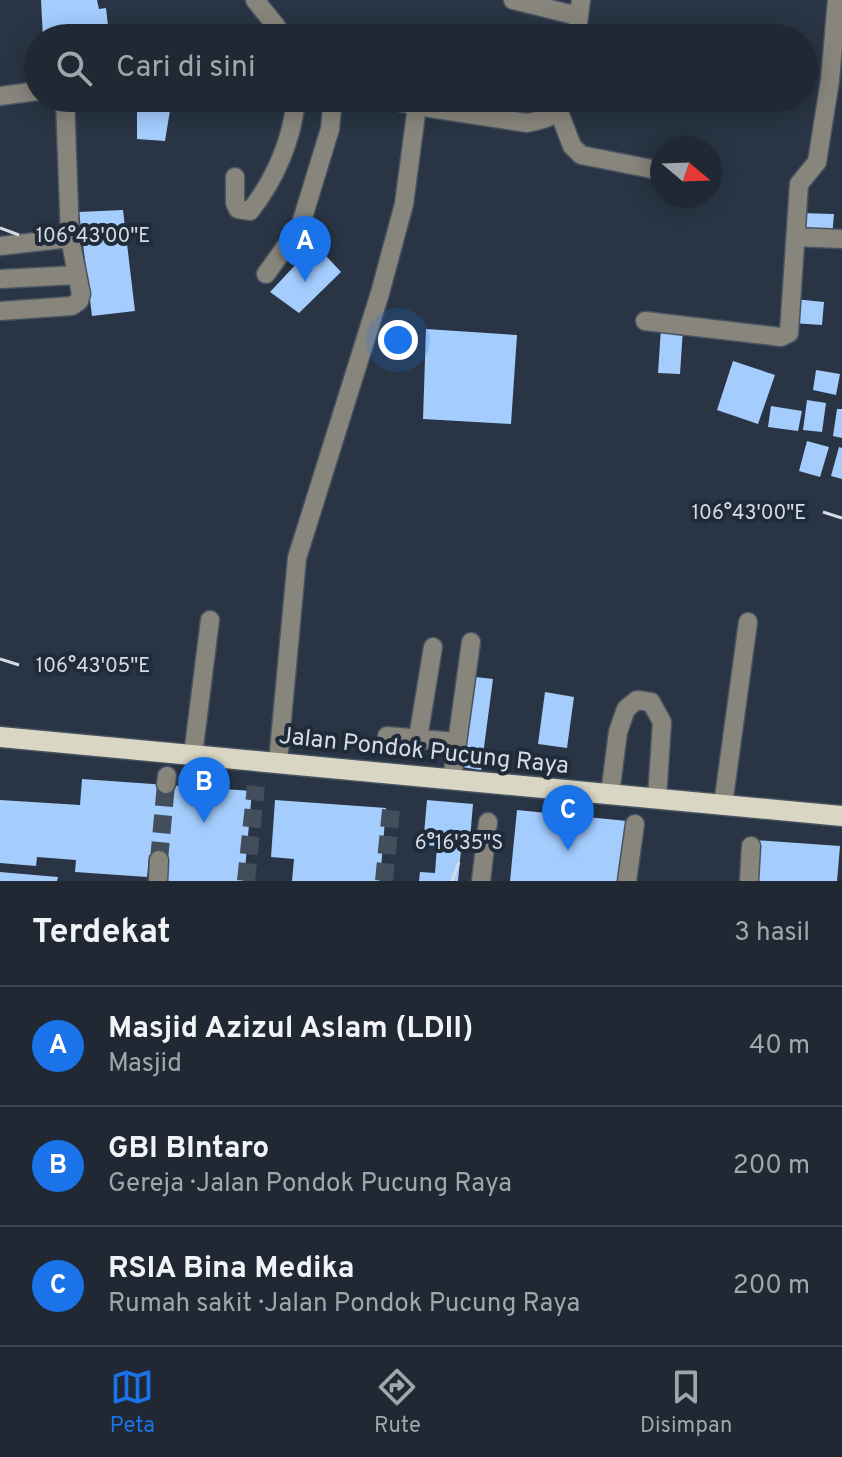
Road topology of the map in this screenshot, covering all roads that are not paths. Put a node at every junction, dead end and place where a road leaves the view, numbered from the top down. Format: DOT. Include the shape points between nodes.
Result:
graph roads {
  1 [pos="255,0"];
  2 [pos="513,0"];
  3 [pos="837,0"];
  4 [pos="580,8"];
  5 [pos="274,24"];
  6 [pos="24,93"];
  7 [pos="0,96"];
  8 [pos="66,112"];
  9 [pos="294,112"];
  10 [pos="332,112"];
  11 [pos="416,112"];
  12 [pos="456,112"];
  13 [pos="554,112"];
  14 [pos="565,112"];
  15 [pos="650,169"];
  16 [pos="235,177"];
  17 [pos="796,237"];
  18 [pos="70,238"];
  19 [pos="842,239"];
  20 [pos="0,246"];
  21 [pos="266,274"];
  22 [pos="77,275"];
  23 [pos="0,279"];
  24 [pos="0,311"];
  25 [pos="645,321"];
  26 [pos="210,620"];
  27 [pos="748,622"];
  28 [pos="471,642"];
  29 [pos="433,647"];
  30 [pos="387,736"];
  31 [pos="0,737"];
  32 [pos="418,738"];
  33 [pos="456,742"];
  34 [pos="193,755"];
  35 [pos="278,762"];
  36 [pos="452,779"];
  37 [pos="610,794"];
  38 [pos="657,798"];
  39 [pos="723,805"];
  40 [pos="842,816"];
  41 [pos="488,822"];
  42 [pos="635,824"];
  43 [pos="751,846"];
  44 [pos="159,860"];
  45 [pos="158,881"];
  46 [pos="481,881"];
  47 [pos="627,881"];
  48 [pos="749,881"];
  1 -- 5 [label="street"];
  2 -- 4 [label="street"];
  3 -- 17 [label="street" via="817,162 799,184"];
  6 -- 7 [label="street"];
  8 -- 18 [label="street"];
  9 -- 16 [label="street" via="284,150 250,211 235,203"];
  10 -- 21 [label="street" via="300,227"];
  11 -- 35 [label="street" via="404,204 297,558"];
  12 -- 13 [label="street" via="527,123"];
  14 -- 15 [label="street" via="572,146 581,155"];
  17 -- 19 [label="street"];
  17 -- 25 [label="street" via="786,335"];
  18 -- 20 [label="street"];
  18 -- 22 [label="street"];
  22 -- 23 [label="street"];
  22 -- 24 [label="street" via="81,294 72,306"];
  26 -- 34 [label="street"];
  27 -- 39 [label="street"];
  28 -- 33 [label="street"];
  29 -- 32 [label="street"];
  30 -- 32 [label="street"];
  31 -- 34 [label="main road, Jalan Pondok Pucung Raya"];
  32 -- 33 [label="street"];
  33 -- 36 [label="street"];
  34 -- 35 [label="main road, Jalan Pondok Pucung Raya"];
  35 -- 36 [label="main road, Jalan Pondok Pucung Raya"];
  36 -- 37 [label="main road, Jalan Pondok Pucung Raya"];
  37 -- 38 [label="main road, Jalan Pondok Pucung Raya"];
  37 -- 38 [label="street" via="618,732 626,709 637,700 651,702 662,722"];
  38 -- 39 [label="main road, Jalan Pondok Pucung Raya"];
  39 -- 40 [label="main road, Jalan Pondok Pucung Raya"];
  41 -- 46 [label="street"];
  42 -- 47 [label="street"];
  43 -- 48 [label="street"];
  44 -- 45 [label="street"];
}
